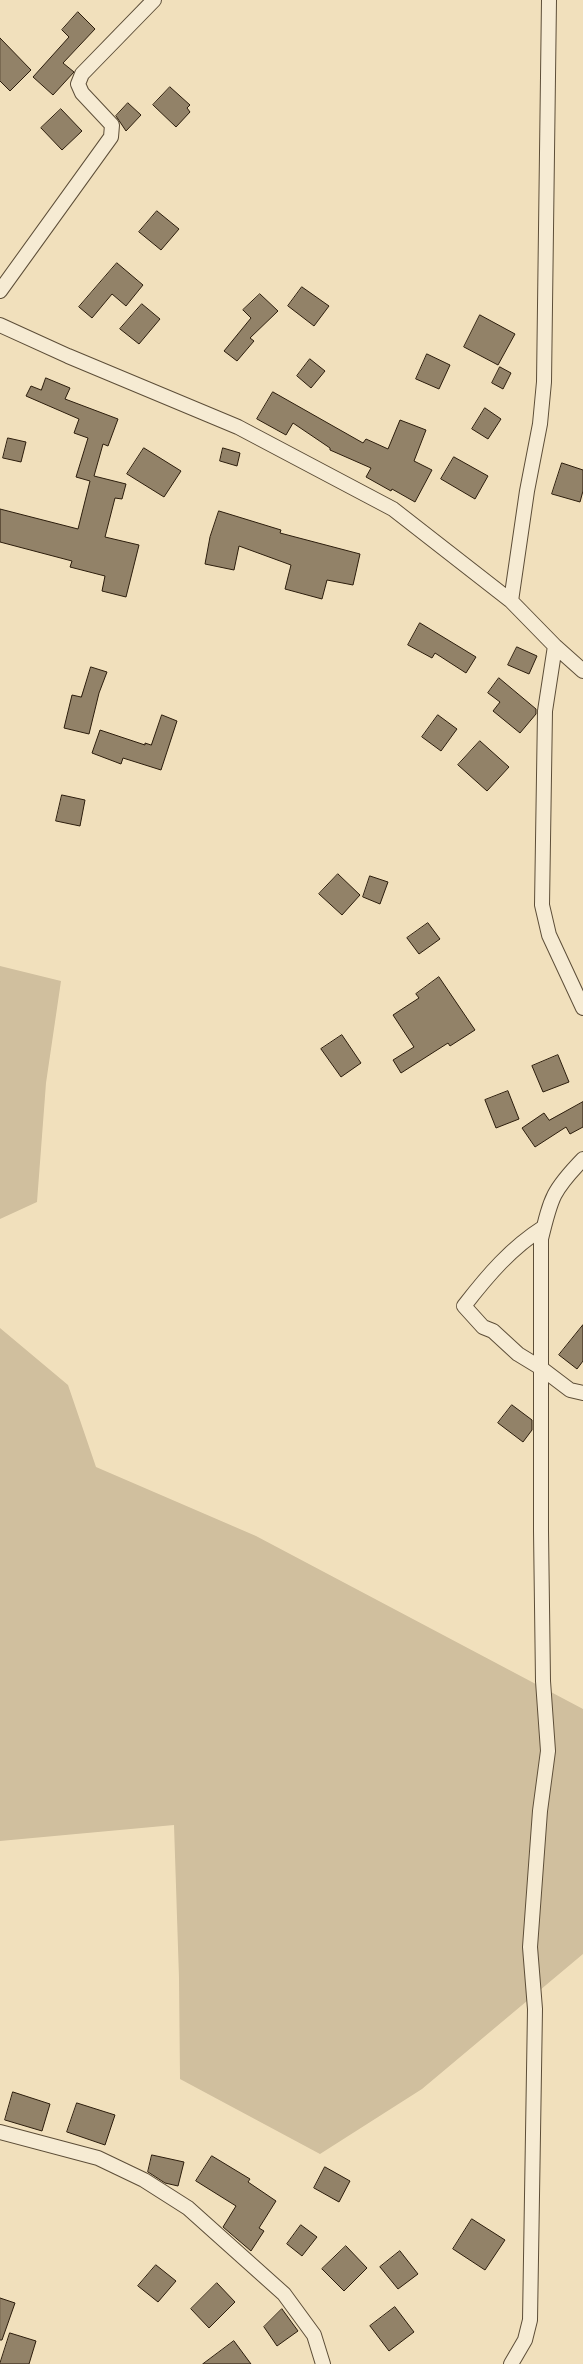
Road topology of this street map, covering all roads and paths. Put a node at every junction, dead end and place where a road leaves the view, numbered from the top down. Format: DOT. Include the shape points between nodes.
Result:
graph roads {
  1 [pos="154,0"];
  2 [pos="549,0"];
  3 [pos="0,292"];
  4 [pos="0,325"];
  5 [pos="512,601"];
  6 [pos="555,646"];
  7 [pos="583,671"];
  8 [pos="583,1008"];
  9 [pos="583,1158"];
  10 [pos="544,1227"];
  11 [pos="541,1368"];
  12 [pos="583,1393"];
  13 [pos="0,2132"];
  14 [pos="323,2364"];
  15 [pos="511,2364"];
  1 -- 3 [label="street" via="82,74 78,84 82,93 112,125 111,136"];
  2 -- 5 [label="street" via="544,382"];
  4 -- 5 [label="street" via="238,427 384,505"];
  5 -- 6 [label="street"];
  6 -- 7 [label="street"];
  6 -- 8 [label="street" via="545,711 542,905 549,935"];
  9 -- 10 [label="street" via="559,1184 548,1207"];
  10 -- 11 [label="street" via="541,1239"];
  10 -- 11 [label="street" via="522,1240 464,1306 483,1327 493,1331 518,1354"];
  11 -- 12 [label="street" via="570,1390"];
  11 -- 15 [label="street" via="543,1681 548,1751 530,1947 535,2009 530,2320 525,2340"];
  13 -- 14 [label="street" via="98,2158 144,2180 188,2208 284,2294 314,2335"];
}
